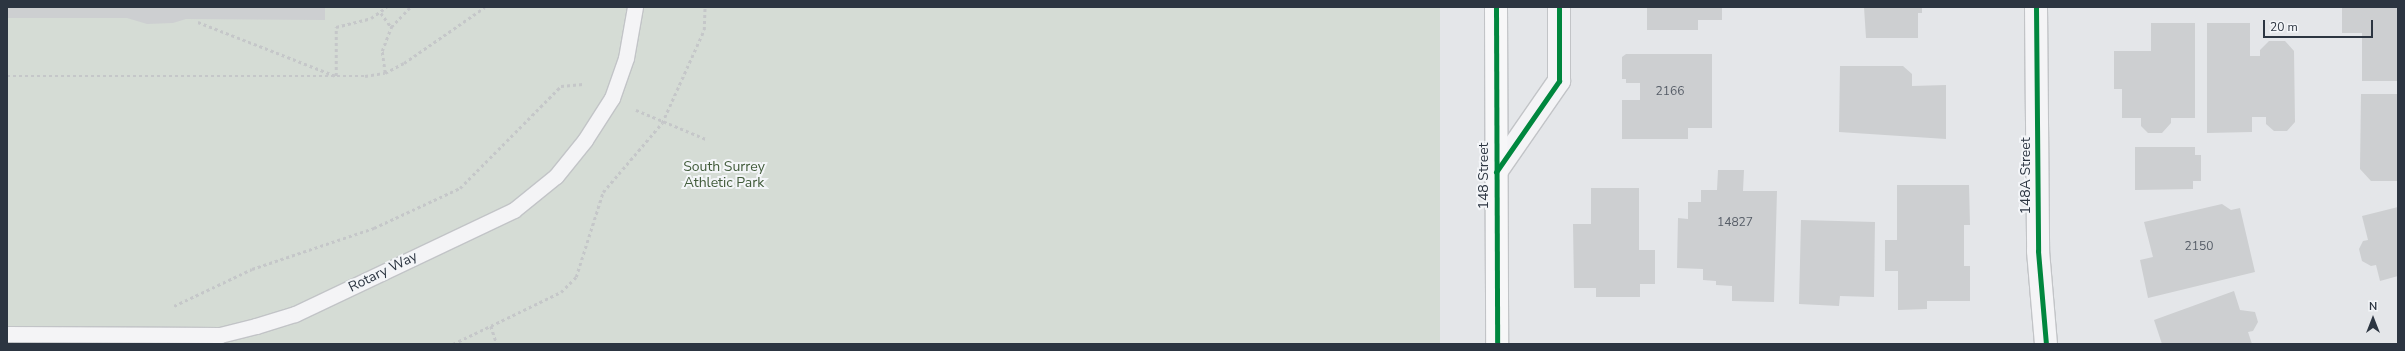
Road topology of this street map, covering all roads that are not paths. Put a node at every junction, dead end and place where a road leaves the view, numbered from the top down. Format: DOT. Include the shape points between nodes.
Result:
graph roads {
  1 [pos="635,7"];
  2 [pos="1496,7"];
  3 [pos="1559,7"];
  4 [pos="2036,7"];
  5 [pos="1496,172"];
  6 [pos="7,334"];
  7 [pos="1498,344"];
  8 [pos="2046,344"];
  1 -- 6 [label="lane, Rotary Way" via="626,58 612,98 585,140 556,176 514,210 295,314 249,328 220,335"];
  2 -- 5 [label="main road, 148 Street"];
  3 -- 5 [label="street" via="1559,81"];
  4 -- 8 [label="street, 148A Street" via="2038,250"];
  5 -- 7 [label="main road, 148 Street"];
}
